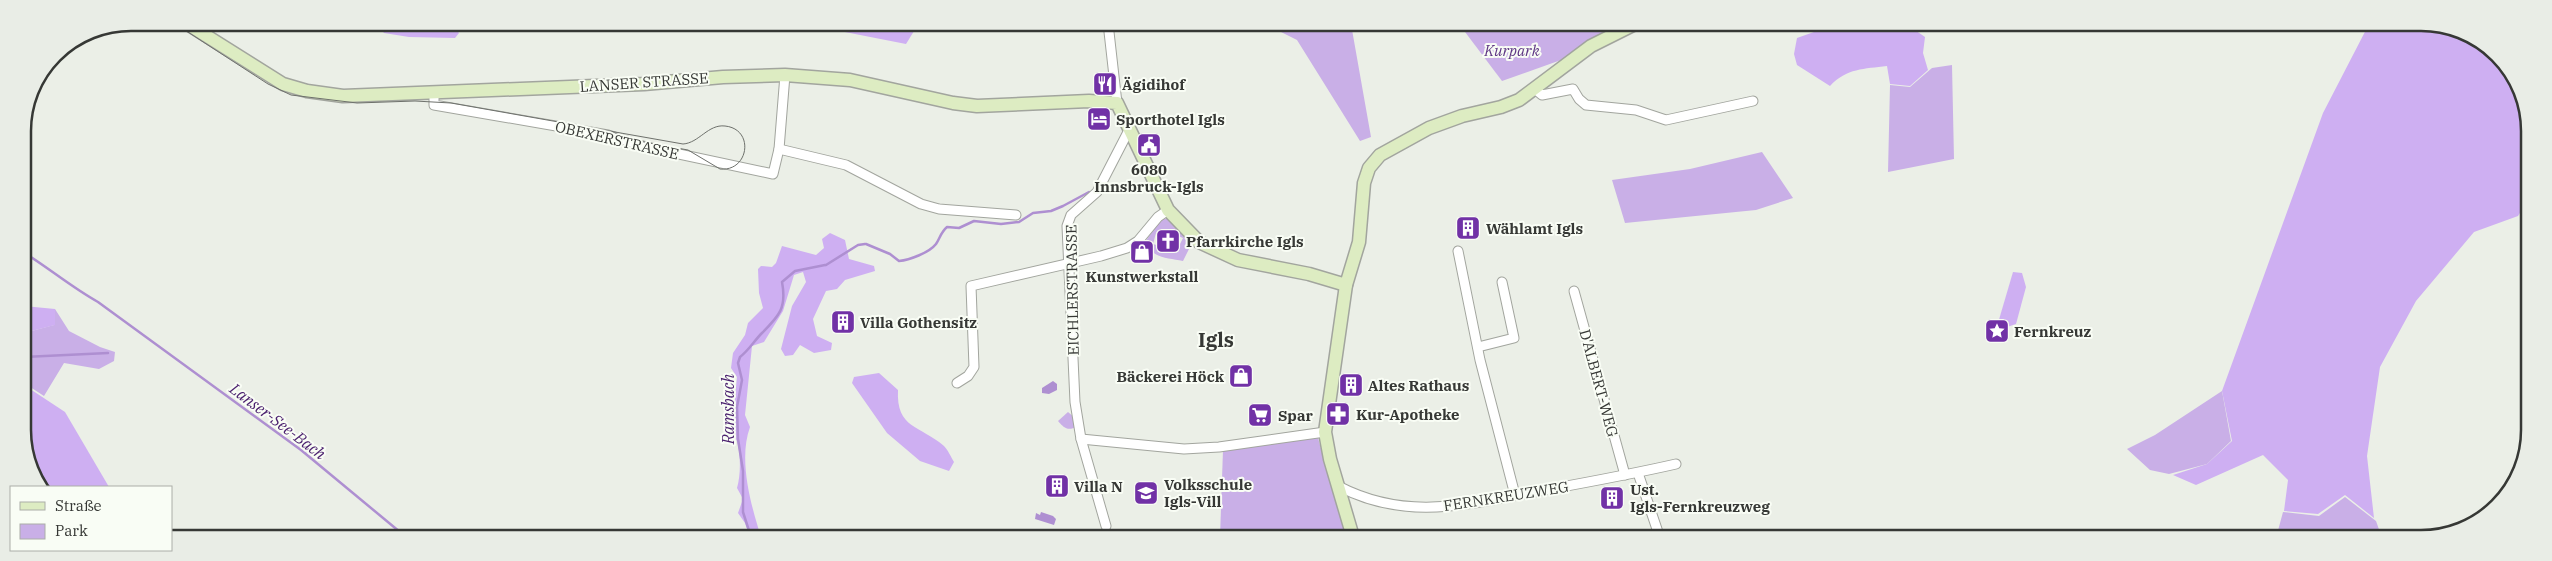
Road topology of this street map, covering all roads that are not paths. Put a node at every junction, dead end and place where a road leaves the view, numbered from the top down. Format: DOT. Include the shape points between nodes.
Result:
graph roads {
  1 [pos="200,31"];
  2 [pos="1109,31"];
  3 [pos="1621,31"];
  4 [pos="784,75"];
  5 [pos="1536,90"];
  6 [pos="434,99"];
  7 [pos="1753,101"];
  8 [pos="1117,103"];
  9 [pos="1129,130"];
  10 [pos="779,149"];
  11 [pos="1168,210"];
  12 [pos="1016,215"];
  13 [pos="1458,251"];
  14 [pos="1069,263"];
  15 [pos="1502,282"];
  16 [pos="1346,285"];
  17 [pos="1574,291"];
  18 [pos="1478,347"];
  19 [pos="957,382"];
  20 [pos="1325,432"];
  21 [pos="1080,438"];
  22 [pos="1676,464"];
  23 [pos="1638,473"];
  24 [pos="1624,475"];
  25 [pos="1338,486"];
  26 [pos="1515,495"];
  27 [pos="1106,526"];
  28 [pos="1350,530"];
  29 [pos="1657,530"];
  1 -- 6 [label="main road, LANSER STRASSE" via="283,84 343,96"];
  2 -- 8 [label="street"];
  3 -- 5 [label="main road" via="1591,46"];
  4 -- 6 [label="main road, LANSER STRASSE"];
  4 -- 8 [label="main road, LANSER STRASSE" via="850,80 977,106 1089,101"];
  4 -- 10 [label="street, OBEXERSTRASSE"];
  5 -- 7 [label="street" via="1542,95 1573,89 1578,100 1586,105 1636,110 1666,120"];
  5 -- 16 [label="main road" via="1501,107 1442,122 1375,160 1364,183 1358,242"];
  6 -- 10 [label="street, OBEXERSTRASSE" via="774,174"];
  8 -- 9 [label="main road"];
  9 -- 11 [label="main road"];
  9 -- 14 [label="street, EICHLERSTRASSE" via="1097,192 1070,216"];
  10 -- 12 [label="street" via="846,165 921,204 939,209"];
  11 -- 14 [label="street" via="1134,245"];
  11 -- 16 [label="main road" via="1209,248 1242,261"];
  13 -- 18 [label="street"];
  14 -- 19 [label="street" via="971,286 974,367 968,376"];
  14 -- 21 [label="street, EICHLERSTRASSE"];
  15 -- 18 [label="street" via="1514,338"];
  16 -- 20 [label="main road"];
  17 -- 24 [label="street, D'ALBERT-WEG"];
  18 -- 26 [label="street"];
  20 -- 21 [label="street" via="1219,447 1184,448"];
  20 -- 25 [label="main road"];
  21 -- 27 [label="street, EICHLERSTRASSE"];
  22 -- 23 [label="street, FERNKREUZWEG"];
  23 -- 24 [label="street, FERNKREUZWEG"];
  23 -- 29 [label="street"];
  24 -- 26 [label="street, FERNKREUZWEG"];
  25 -- 26 [label="street, FERNKREUZWEG" via="1371,501 1407,507 1440,507"];
  25 -- 28 [label="main road"];
}
